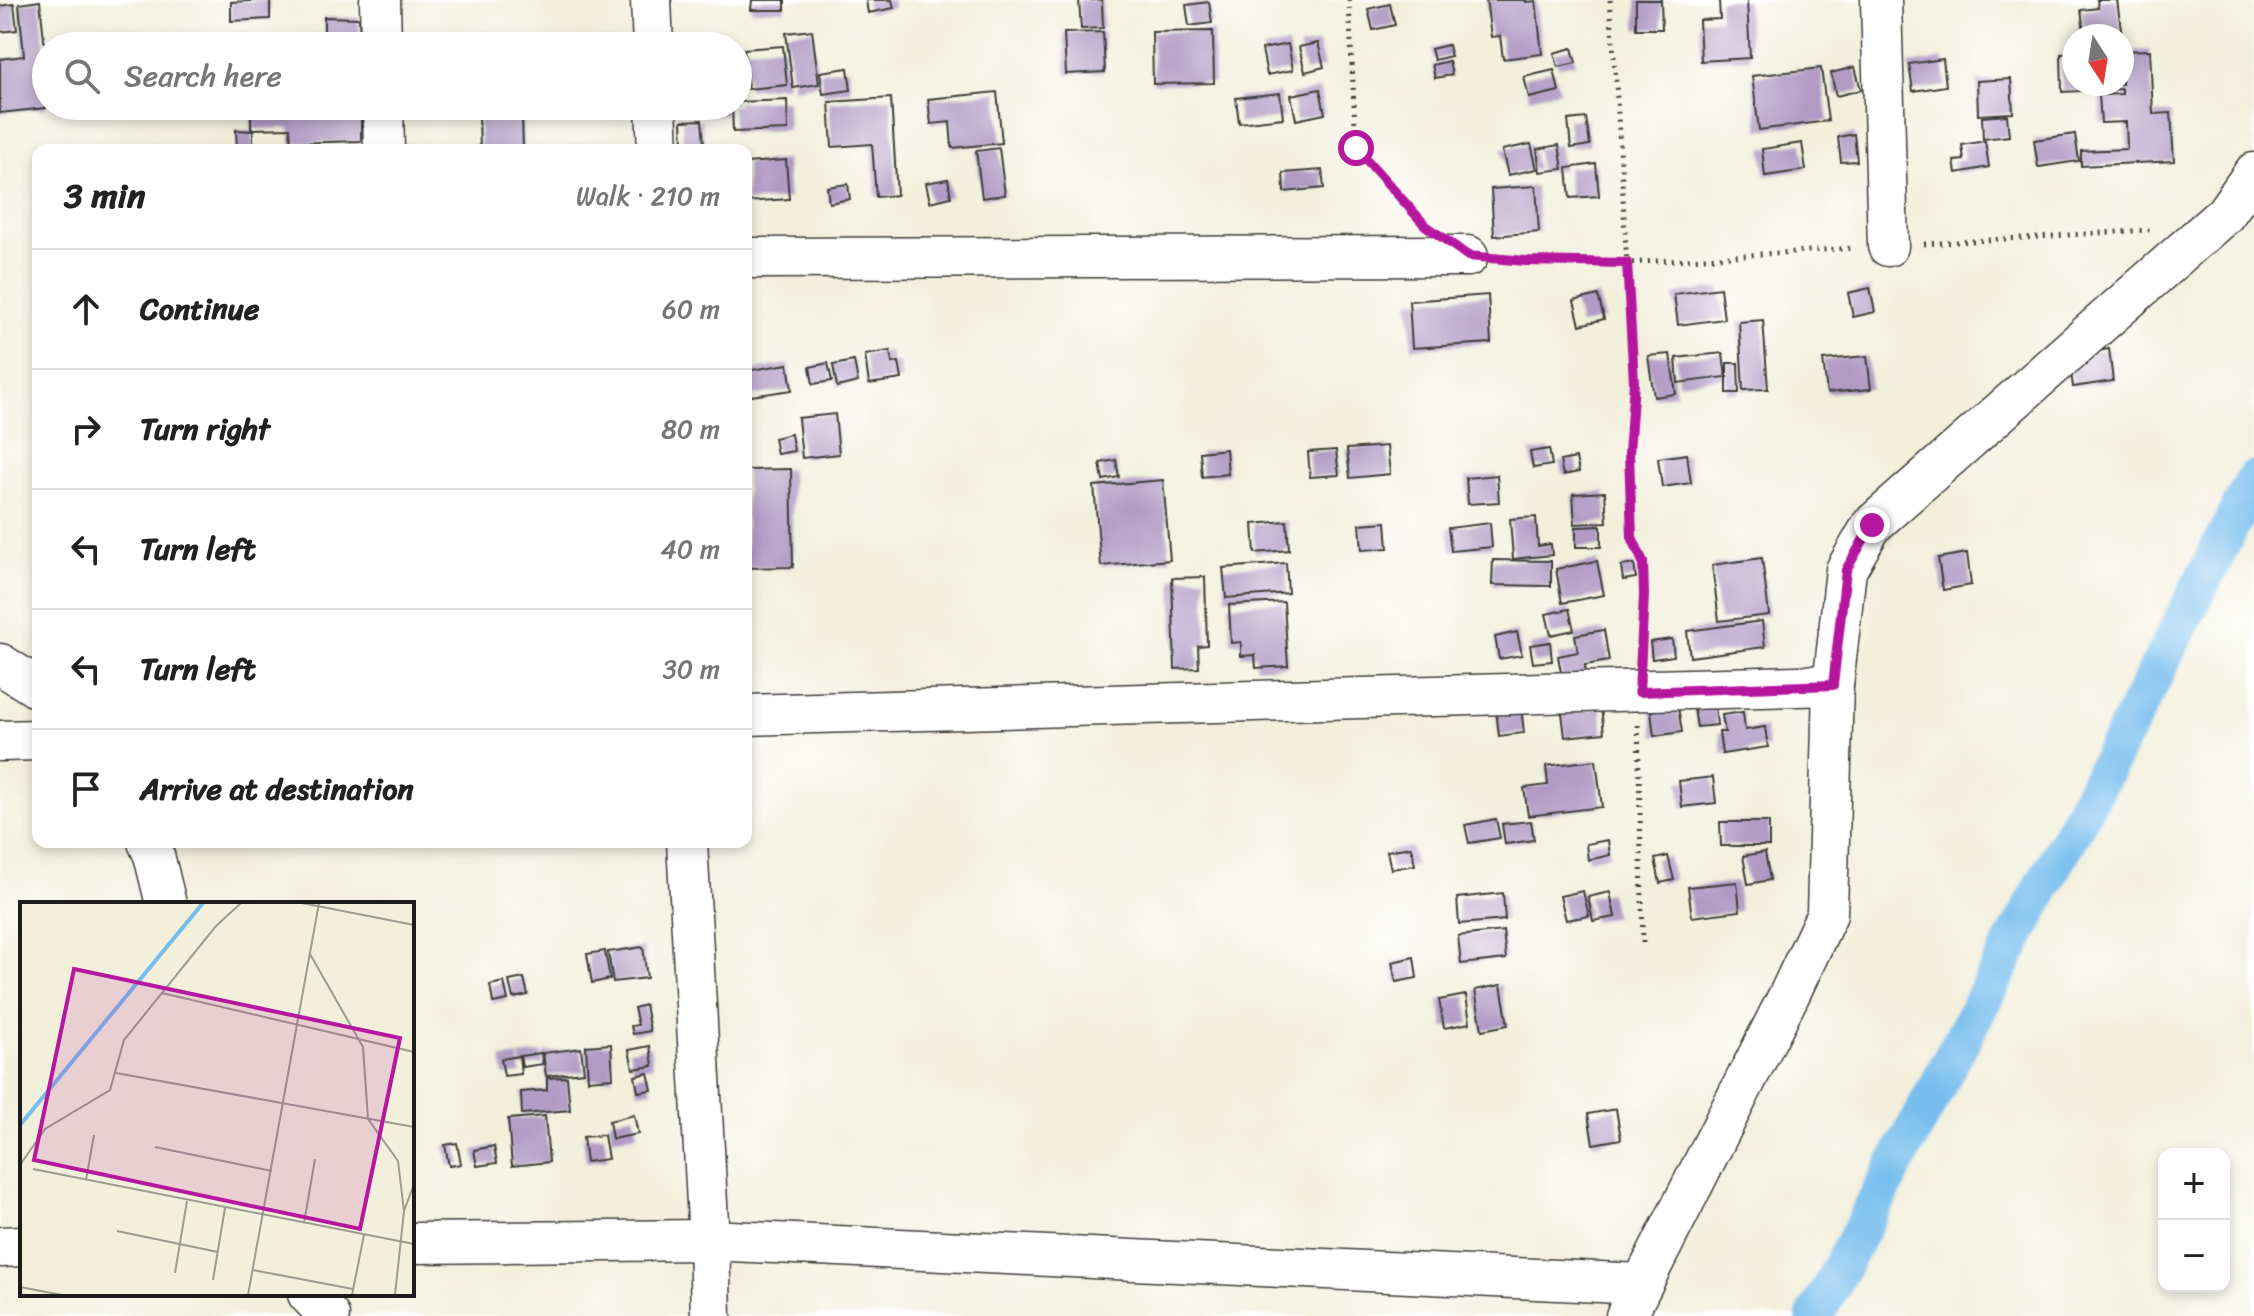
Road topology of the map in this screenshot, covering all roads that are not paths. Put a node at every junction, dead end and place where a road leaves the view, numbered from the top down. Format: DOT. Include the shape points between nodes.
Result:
graph roads {
  1 [pos="380,0"];
  2 [pos="651,0"];
  3 [pos="1881,0"];
  4 [pos="381,32"];
  5 [pos="652,32"];
  6 [pos="383,120"];
  7 [pos="657,120"];
  8 [pos="384,144"];
  9 [pos="658,144"];
  10 [pos="2254,173"];
  11 [pos="1888,246"];
  12 [pos="1468,256"];
  13 [pos="752,258"];
  14 [pos="0,664"];
  15 [pos="32,684"];
  16 [pos="1833,685"];
  17 [pos="752,715"];
  18 [pos="32,740"];
  19 [pos="0,741"];
  20 [pos="151,848"];
  21 [pos="687,848"];
  22 [pos="166,902"];
  23 [pos="709,1240"];
  24 [pos="414,1243"];
  25 [pos="20,1246"];
  26 [pos="0,1247"];
  27 [pos="310,1296"];
  28 [pos="1634,1300"];
  29 [pos="329,1316"];
  30 [pos="711,1316"];
  1 -- 4 [label="street"];
  2 -- 5 [label="street"];
  3 -- 11 [label="street"];
  6 -- 8 [label="street"];
  7 -- 9 [label="street"];
  10 -- 16 [label="street" via="2225,214 1872,525 1846,570"];
  12 -- 13 [label="street"];
  14 -- 15 [label="street"];
  16 -- 17 [label="street"];
  16 -- 28 [label="street" via="1827,914"];
  18 -- 19 [label="street"];
  20 -- 22 [label="street"];
  21 -- 23 [label="street"];
  23 -- 24 [label="street"];
  23 -- 28 [label="street"];
  23 -- 30 [label="street"];
  25 -- 26 [label="street"];
  27 -- 29 [label="street"];
}
